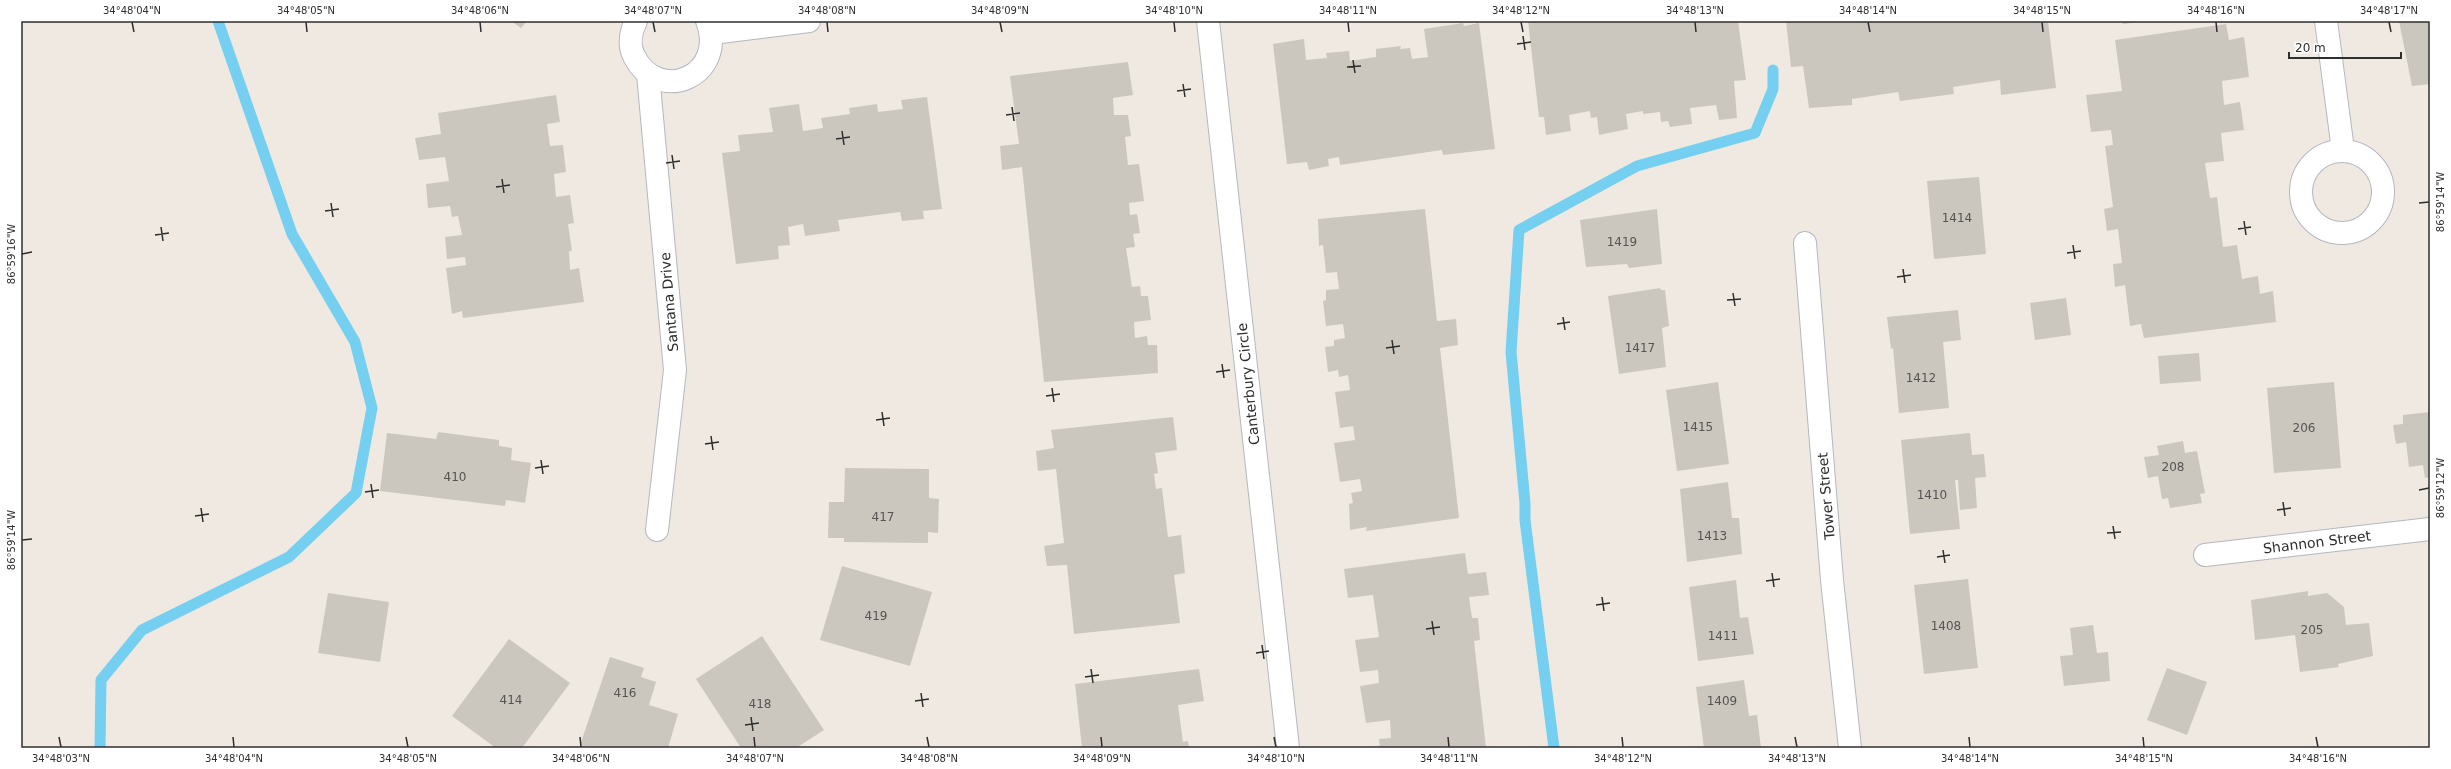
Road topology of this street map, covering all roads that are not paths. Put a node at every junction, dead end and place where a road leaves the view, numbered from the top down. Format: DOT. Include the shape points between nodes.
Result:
graph roads {
  1 [pos="636,21"];
  2 [pos="809,21"];
  3 [pos="1208,21"];
  4 [pos="2326,21"];
  5 [pos="710,27"];
  6 [pos="648,74"];
  7 [pos="2343,150"];
  8 [pos="1804,243"];
  9 [pos="2430,529"];
  10 [pos="657,530"];
  11 [pos="2205,555"];
  12 [pos="1288,748"];
  13 [pos="1850,748"];
  1 -- 6 [label="street" via="630,40 632,53 638,65"];
  2 -- 5 [label="street"];
  3 -- 12 [label="street, Canterbury Circle"];
  4 -- 7 [label="street"];
  5 -- 6 [label="street" via="712,47 708,60 699,71 687,79 673,82 660,80"];
  6 -- 10 [label="street, Santana Drive" via="676,370"];
  8 -- 13 [label="street, Tower Street" via="1832,580"];
  9 -- 11 [label="street, Shannon Street"];
}
